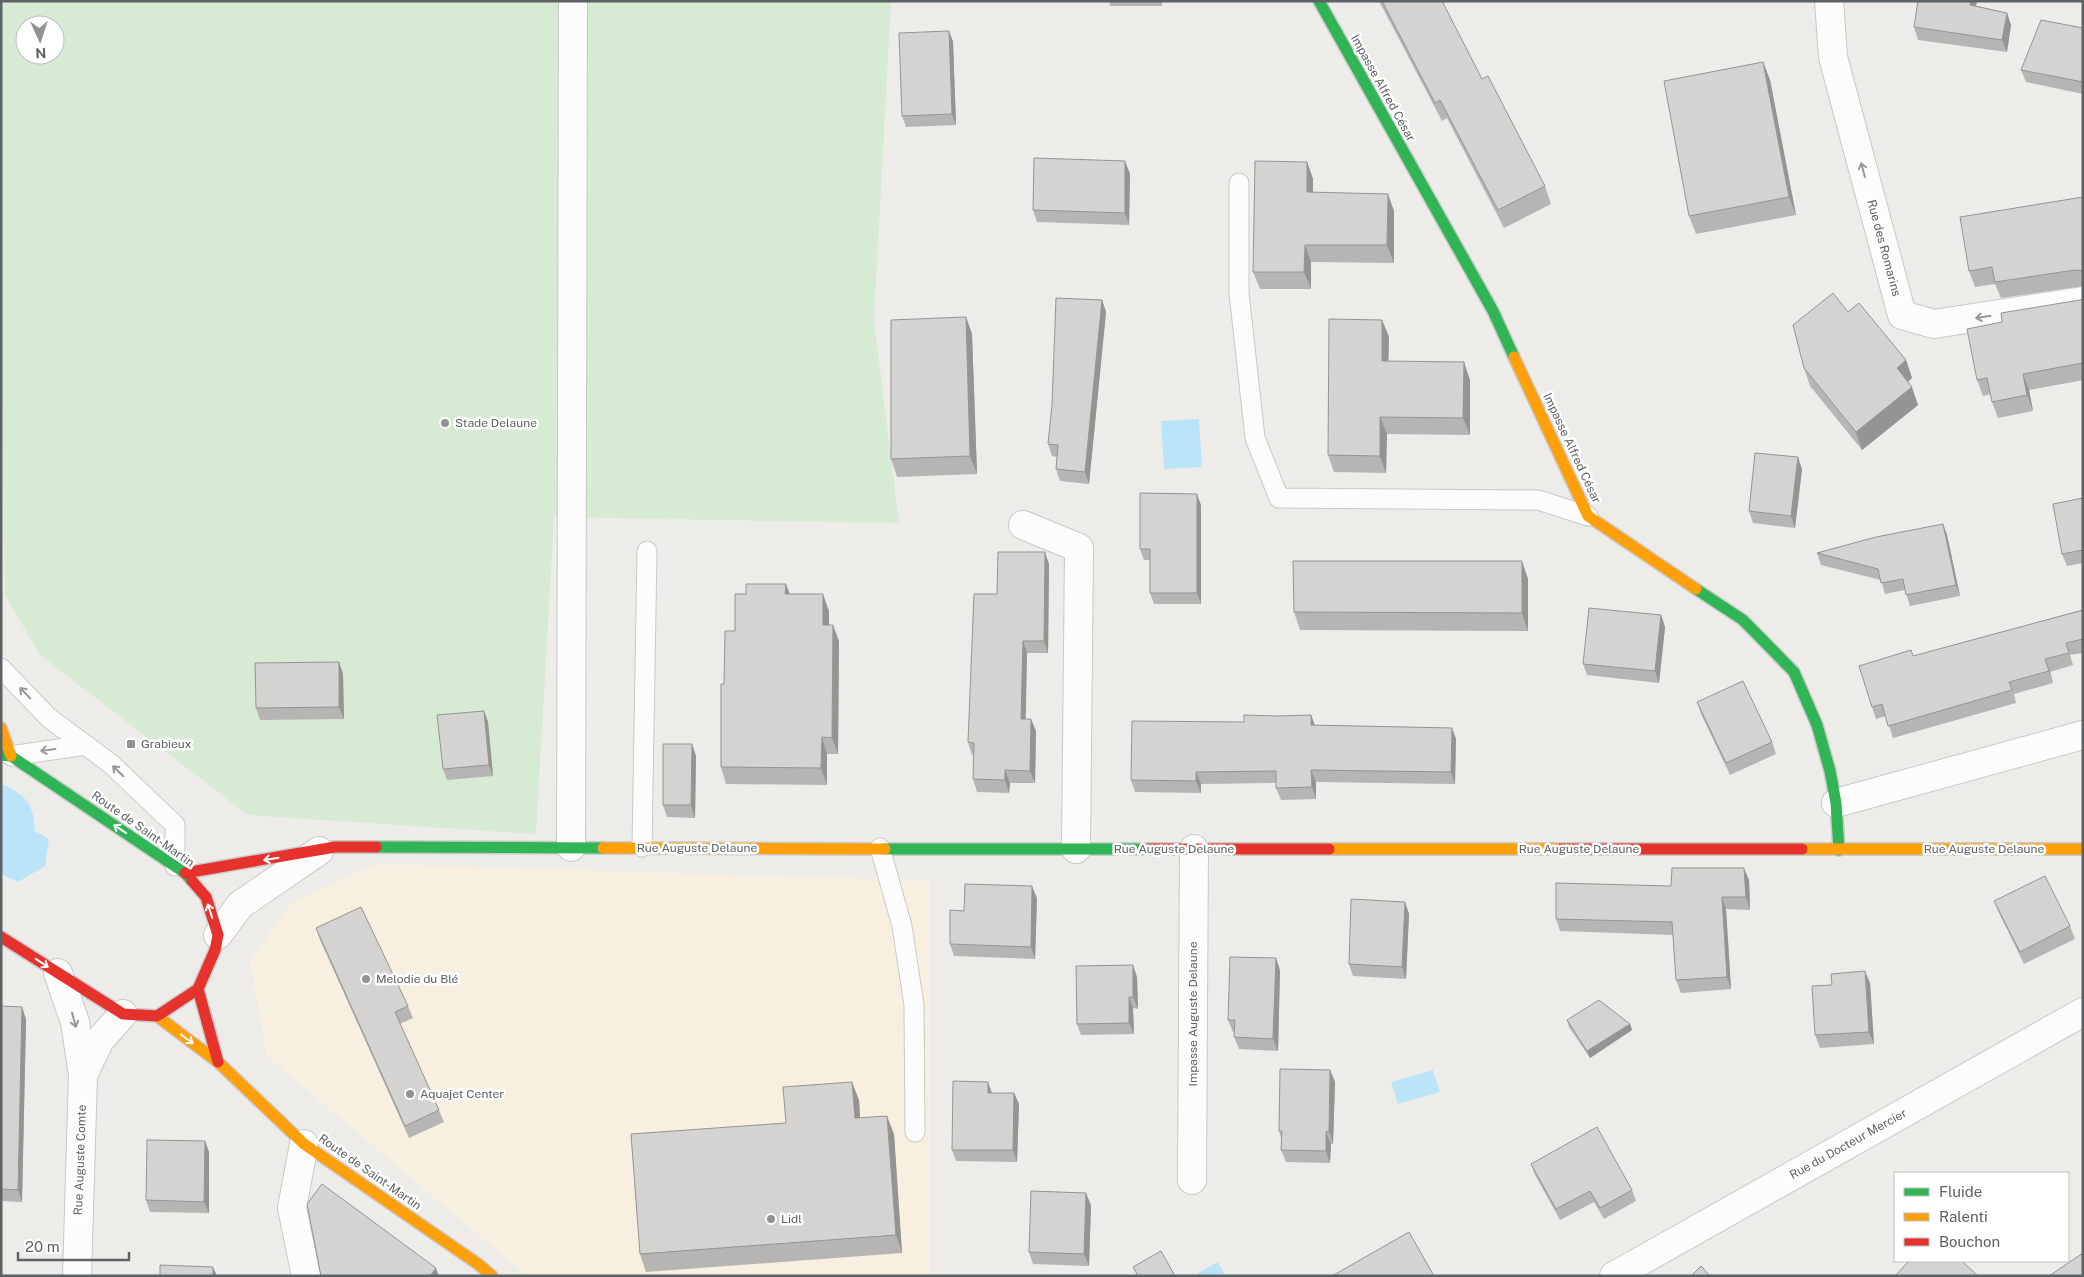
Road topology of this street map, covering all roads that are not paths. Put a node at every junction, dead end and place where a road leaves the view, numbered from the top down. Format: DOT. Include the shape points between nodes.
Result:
graph roads {
  1 [pos="573,1"];
  2 [pos="1319,1"];
  3 [pos="1829,1"];
  4 [pos="1239,183"];
  5 [pos="2083,301"];
  6 [pos="1588,516"];
  7 [pos="1023,525"];
  8 [pos="647,551"];
  9 [pos="1,668"];
  10 [pos="1,728"];
  11 [pos="2083,735"];
  12 [pos="86,745"];
  13 [pos="6,755"];
  14 [pos="1836,803"];
  15 [pos="571,847"];
  16 [pos="642,847"];
  17 [pos="880,848"];
  18 [pos="2083,848"];
  19 [pos="1076,849"];
  20 [pos="1194,849"];
  21 [pos="1839,850"];
  22 [pos="319,851"];
  23 [pos="180,869"];
  24 [pos="218,935"];
  25 [pos="1,937"];
  26 [pos="58,974"];
  27 [pos="198,989"];
  28 [pos="2083,1012"];
  29 [pos="123,1014"];
  30 [pos="157,1016"];
  31 [pos="218,1062"];
  32 [pos="83,1075"];
  33 [pos="915,1132"];
  34 [pos="304,1144"];
  35 [pos="1192,1180"];
  36 [pos="77,1276"];
  37 [pos="306,1276"];
  38 [pos="492,1276"];
  39 [pos="1614,1276"];
  1 -- 15 [label="street"];
  2 -- 6 [label="street, Impasse Alfred César" via="1493,311"];
  5 -- 3 [label="street, Rue des Romarins, one-way" via="1934,324 1902,315 1833,56"];
  4 -- 6 [label="lane" via="1239,292 1255,438 1279,498 1538,500"];
  6 -- 14 [label="street, Impasse Alfred César" via="1743,620 1794,672 1817,726"];
  7 -- 19 [label="street" via="1079,548"];
  8 -- 16 [label="lane"];
  12 -- 9 [label="lane, one-way" via="49,718"];
  10 -- 13 [label="street"];
  11 -- 14 [label="street"];
  12 -- 13 [label="lane, one-way"];
  23 -- 12 [label="lane, one-way" via="175,825 111,764"];
  23 -- 13 [label="street, Route de Saint-Martin, one-way"];
  14 -- 21 [label="street, Impasse Alfred César"];
  15 -- 16 [label="street, Rue Auguste Delaune"];
  15 -- 22 [label="street, Rue Auguste Delaune" via="335,847"];
  16 -- 17 [label="street, Rue Auguste Delaune"];
  17 -- 19 [label="street, Rue Auguste Delaune"];
  17 -- 33 [label="lane" via="902,926 914,1005"];
  18 -- 21 [label="street, Rue Auguste Delaune"];
  19 -- 20 [label="street, Rue Auguste Delaune"];
  20 -- 21 [label="street, Rue Auguste Delaune"];
  20 -- 35 [label="street, Impasse Auguste Delaune"];
  22 -- 23 [label="street, Rue Auguste Delaune, one-way"];
  22 -- 24 [label="street, Rue Auguste Delaune" via="240,905"];
  24 -- 23 [label="street, Route de Saint-Martin, one-way" via="206,897"];
  24 -- 27 [label="street"];
  25 -- 26 [label="street, one-way"];
  26 -- 29 [label="street"];
  26 -- 32 [label="street, Rue Auguste Comte, one-way" via="75,1022"];
  27 -- 30 [label="street"];
  27 -- 31 [label="street"];
  28 -- 39 [label="street, Rue du Docteur Mercier"];
  29 -- 30 [label="street"];
  29 -- 32 [label="street, Rue Auguste Comte" via="100,1040"];
  30 -- 31 [label="street, Route de Saint-Martin, one-way"];
  31 -- 34 [label="street, Route de Saint-Martin"];
  32 -- 36 [label="street, Rue Auguste Comte"];
  34 -- 37 [label="street" via="292,1208"];
  34 -- 38 [label="street, Route de Saint-Martin"];
}
